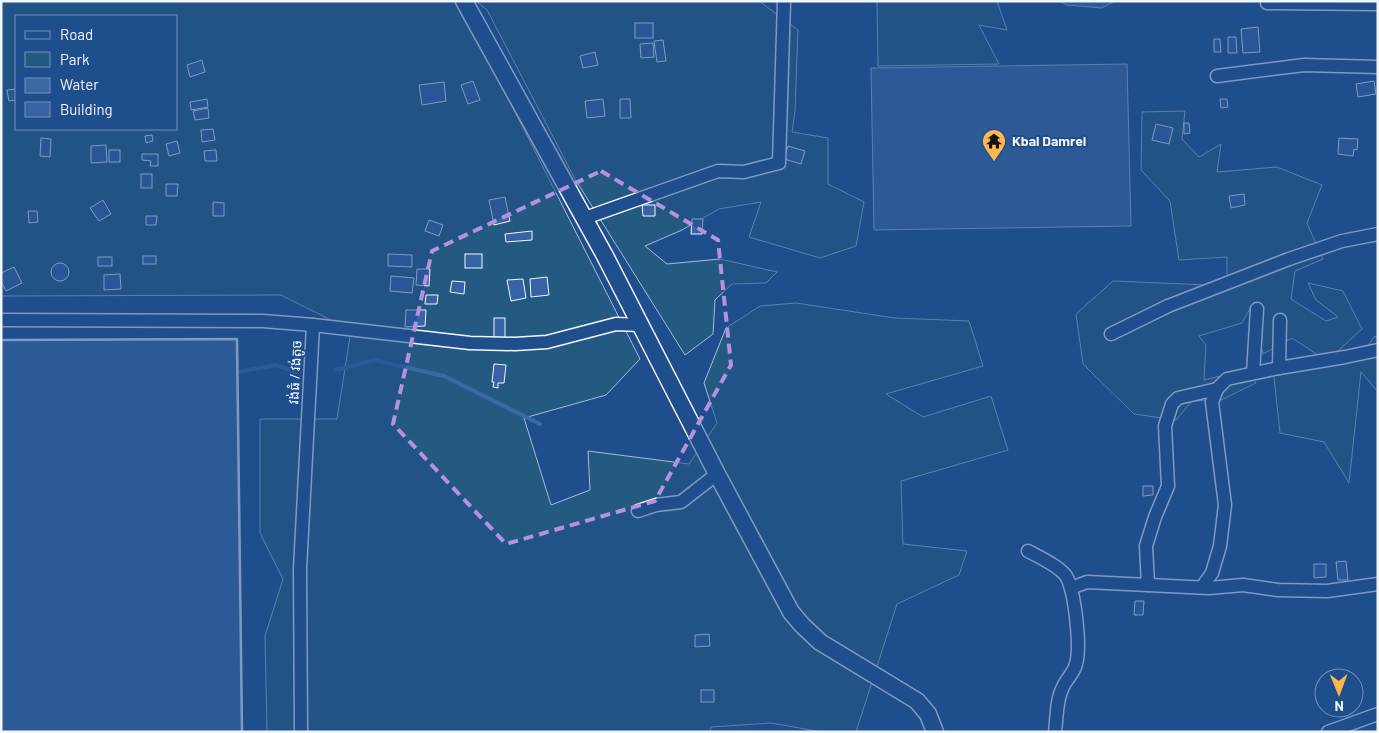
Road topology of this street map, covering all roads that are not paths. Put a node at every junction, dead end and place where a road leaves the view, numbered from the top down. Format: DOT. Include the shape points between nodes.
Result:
graph roads {
  1 [pos="464,1"];
  2 [pos="784,1"];
  3 [pos="1267,3"];
  4 [pos="1378,4"];
  5 [pos="1378,67"];
  6 [pos="1217,76"];
  7 [pos="585,218"];
  8 [pos="1378,234"];
  9 [pos="1257,309"];
  10 [pos="1,320"];
  11 [pos="1280,320"];
  12 [pos="313,325"];
  13 [pos="640,325"];
  14 [pos="1111,334"];
  15 [pos="1378,350"];
  16 [pos="1279,368"];
  17 [pos="1253,373"];
  18 [pos="1217,389"];
  19 [pos="717,474"];
  20 [pos="638,511"];
  21 [pos="1028,551"];
  22 [pos="1378,584"];
  23 [pos="1148,585"];
  24 [pos="1202,587"];
  25 [pos="1071,588"];
  26 [pos="1378,714"];
  27 [pos="301,732"];
  28 [pos="935,732"];
  29 [pos="1055,732"];
  30 [pos="1328,732"];
  1 -- 7 [label="main road"];
  2 -- 7 [label="street" via="779,163 744,172 718,171"];
  3 -- 4 [label="street"];
  5 -- 6 [label="street" via="1304,65"];
  7 -- 13 [label="main road"];
  8 -- 14 [label="street" via="1342,241 1289,259 1168,306"];
  9 -- 17 [label="street"];
  10 -- 12 [label="street, វង់ធំ / វង់តូច" via="263,321"];
  11 -- 16 [label="street"];
  12 -- 13 [label="street" via="470,343 515,344 547,342 616,324"];
  12 -- 27 [label="street, វង់ធំ / វង់តូច" via="300,569"];
  13 -- 19 [label="main road"];
  15 -- 16 [label="street"];
  16 -- 17 [label="street"];
  17 -- 18 [label="street" via="1227,380"];
  18 -- 23 [label="street" via="1178,398 1172,404 1166,426 1168,486 1146,546"];
  18 -- 24 [label="street" via="1212,402 1225,505 1220,546 1212,573"];
  19 -- 20 [label="street" via="681,502"];
  19 -- 28 [label="main road" via="791,612 820,642 917,702 928,714"];
  21 -- 25 [label="street" via="1065,575"];
  22 -- 24 [label="street" via="1327,591 1243,585"];
  23 -- 24 [label="street"];
  23 -- 25 [label="street" via="1087,582"];
  25 -- 29 [label="street" via="1078,644 1077,663 1058,698"];
  26 -- 30 [label="street"];
}
